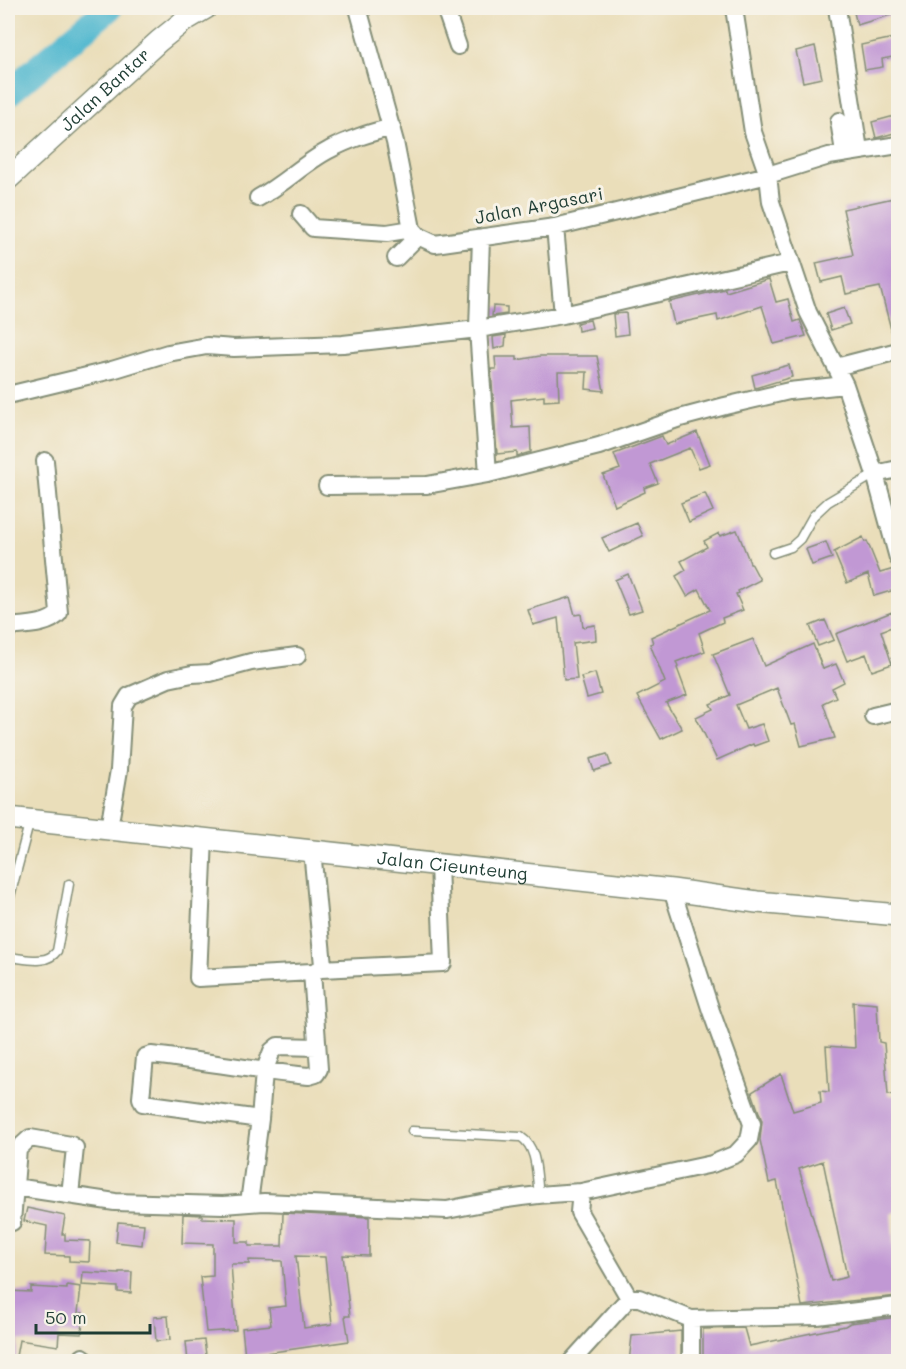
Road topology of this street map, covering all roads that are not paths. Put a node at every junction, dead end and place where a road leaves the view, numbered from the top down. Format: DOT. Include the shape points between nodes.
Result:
graph roads {
  1 [pos="206,8"];
  2 [pos="358,8"];
  3 [pos="445,8"];
  4 [pos="734,8"];
  5 [pos="837,8"];
  6 [pos="458,46"];
  7 [pos="838,121"];
  8 [pos="392,127"];
  9 [pos="898,145"];
  10 [pos="851,151"];
  11 [pos="768,175"];
  12 [pos="8,178"];
  13 [pos="258,198"];
  14 [pos="301,214"];
  15 [pos="555,226"];
  16 [pos="415,233"];
  17 [pos="481,238"];
  18 [pos="396,258"];
  19 [pos="790,262"];
  20 [pos="563,315"];
  21 [pos="478,329"];
  22 [pos="898,351"];
  23 [pos="836,367"];
  24 [pos="845,384"];
  25 [pos="8,395"];
  26 [pos="45,462"];
  27 [pos="898,470"];
  28 [pos="488,474"];
  29 [pos="875,474"];
  30 [pos="327,486"];
  31 [pos="773,554"];
  32 [pos="898,558"];
  33 [pos="8,627"];
  34 [pos="297,656"];
  35 [pos="898,710"];
  36 [pos="873,717"];
  37 [pos="8,818"];
  38 [pos="30,820"];
  39 [pos="109,828"];
  40 [pos="204,838"];
  41 [pos="312,850"];
  42 [pos="439,865"];
  43 [pos="69,884"];
  44 [pos="672,890"];
  45 [pos="8,904"];
  46 [pos="898,915"];
  47 [pos="8,957"];
  48 [pos="317,971"];
  49 [pos="316,1047"];
  50 [pos="264,1072"];
  51 [pos="260,1119"];
  52 [pos="412,1131"];
  53 [pos="13,1148"];
  54 [pos="15,1187"];
  55 [pos="581,1192"];
  56 [pos="539,1194"];
  57 [pos="70,1195"];
  58 [pos="249,1203"];
  59 [pos="12,1222"];
  60 [pos="629,1298"];
  61 [pos="898,1305"];
  62 [pos="692,1319"];
  63 [pos="571,1362"];
  64 [pos="691,1362"];
  1 -- 12 [label="street, Jalan Bantar" via="159,41"];
  2 -- 8 [label="street"];
  3 -- 6 [label="street"];
  4 -- 11 [label="street" via="753,132"];
  5 -- 10 [label="street"];
  7 -- 10 [label="street"];
  8 -- 13 [label="street" via="329,150"];
  8 -- 16 [label="street"];
  9 -- 10 [label="street, Jalan Argasari"];
  10 -- 11 [label="street, Jalan Argasari"];
  11 -- 15 [label="street, Jalan Argasari"];
  11 -- 19 [label="street" via="771,202"];
  14 -- 16 [label="street" via="313,228"];
  15 -- 17 [label="street, Jalan Argasari"];
  15 -- 20 [label="street"];
  16 -- 17 [label="street, Jalan Argasari" via="435,244"];
  16 -- 18 [label="street"];
  17 -- 21 [label="street"];
  19 -- 20 [label="street"];
  19 -- 23 [label="street" via="808,312"];
  20 -- 21 [label="street"];
  21 -- 25 [label="street" via="343,344 207,346"];
  21 -- 28 [label="street"];
  22 -- 23 [label="street"];
  23 -- 24 [label="street"];
  24 -- 28 [label="street" via="725,406 599,446"];
  24 -- 29 [label="street"];
  26 -- 33 [label="street" via="59,613 45,622"];
  27 -- 29 [label="street"];
  28 -- 30 [label="street" via="427,484"];
  29 -- 31 [label="lane" via="828,502 791,548"];
  29 -- 32 [label="street"];
  34 -- 39 [label="street" via="168,679 129,696 123,706 119,770"];
  35 -- 36 [label="street"];
  37 -- 38 [label="street, Jalan Cieunteung"];
  38 -- 39 [label="street, Jalan Cieunteung"];
  38 -- 45 [label="lane"];
  39 -- 40 [label="street, Jalan Cieunteung"];
  40 -- 41 [label="street, Jalan Cieunteung"];
  40 -- 48 [label="street" via="198,978"];
  41 -- 42 [label="street, Jalan Cieunteung"];
  41 -- 48 [label="street" via="323,965"];
  42 -- 44 [label="street, Jalan Cieunteung"];
  42 -- 48 [label="street" via="443,963"];
  43 -- 47 [label="lane" via="53,956 46,960"];
  44 -- 46 [label="street, Jalan Cieunteung"];
  44 -- 55 [label="street" via="752,1124 749,1140 736,1155 712,1164"];
  48 -- 49 [label="street"];
  49 -- 50 [label="street" via="276,1047"];
  49 -- 50 [label="street" via="316,1074"];
  50 -- 51 [label="street"];
  50 -- 51 [label="street" via="148,1055 141,1098 143,1103"];
  51 -- 58 [label="street"];
  52 -- 56 [label="lane" via="521,1137 532,1149"];
  53 -- 54 [label="street"];
  53 -- 57 [label="street" via="33,1138 73,1146 76,1150"];
  54 -- 57 [label="street"];
  54 -- 59 [label="street"];
  55 -- 56 [label="street"];
  55 -- 60 [label="street" via="579,1212"];
  56 -- 58 [label="street" via="447,1210"];
  57 -- 58 [label="street" via="115,1202"];
  60 -- 62 [label="street" via="645,1300"];
  60 -- 63 [label="street"];
  61 -- 62 [label="street" via="817,1316"];
  62 -- 64 [label="street"];
}
